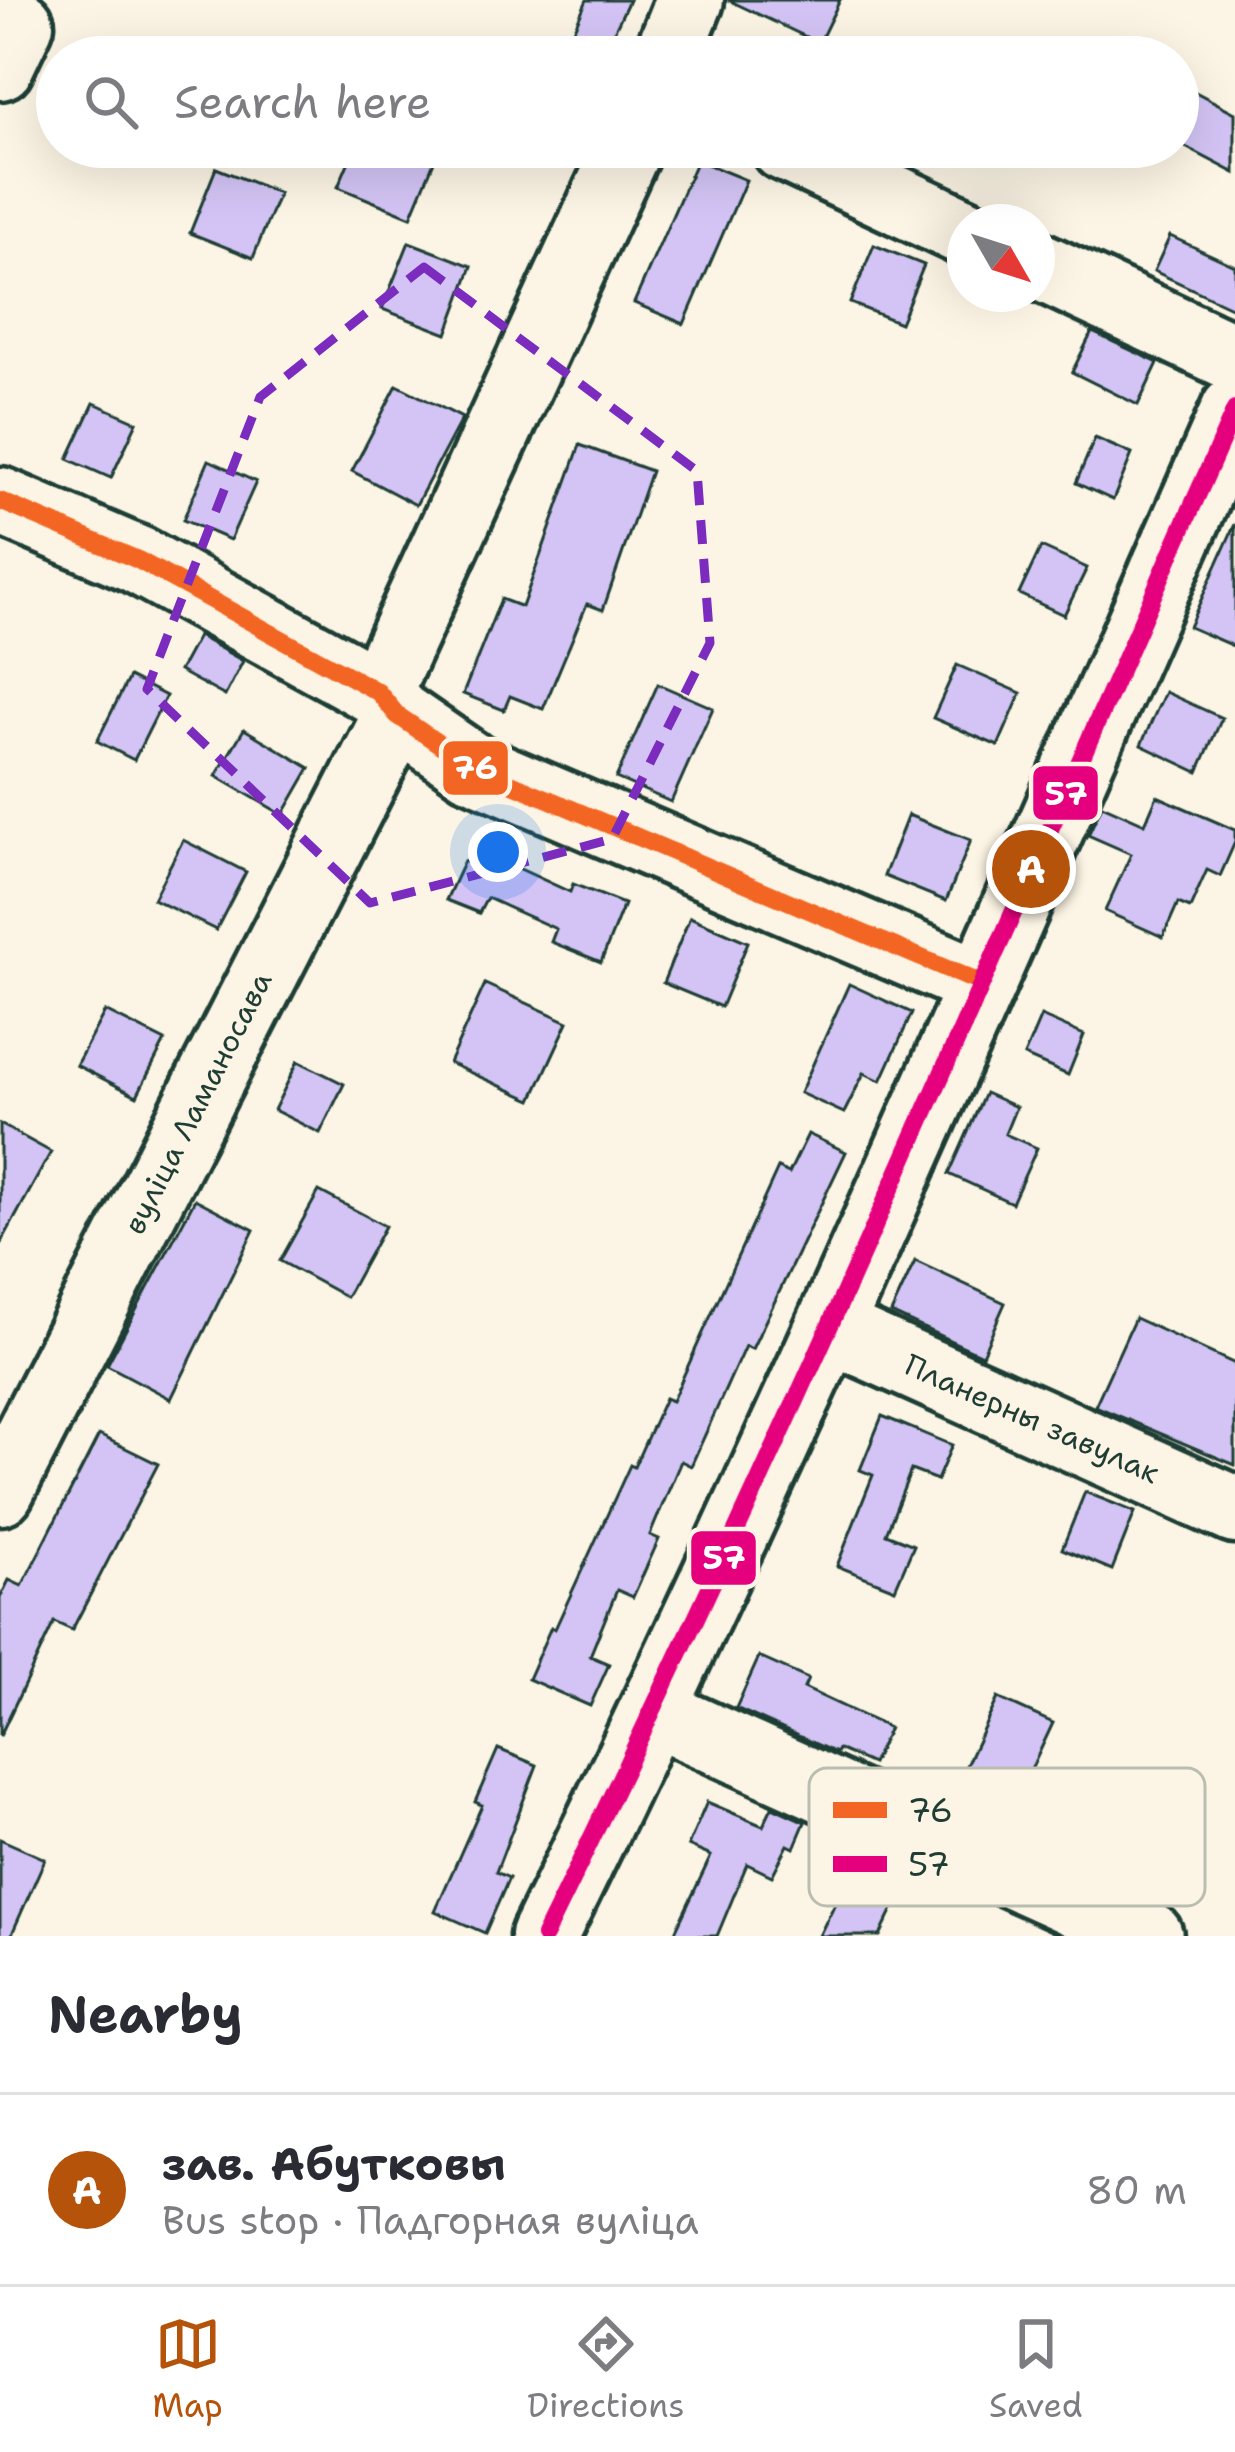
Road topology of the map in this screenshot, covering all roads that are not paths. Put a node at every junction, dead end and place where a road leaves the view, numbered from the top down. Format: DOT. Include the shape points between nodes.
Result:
graph roads {
  1 [pos="690,0"];
  2 [pos="676,36"];
  3 [pos="619,168"];
  4 [pos="829,168"];
  5 [pos="947,224"];
  6 [pos="1055,273"];
  7 [pos="1235,358"];
  8 [pos="1235,410"];
  9 [pos="0,501"];
  10 [pos="388,704"];
  11 [pos="980,983"];
  12 [pos="829,1328"];
  13 [pos="0,1491"];
  14 [pos="1235,1510"];
  15 [pos="654,1712"];
  16 [pos="809,1782"];
  17 [pos="1083,1906"];
  18 [pos="544,1936"];
  19 [pos="1149,1936"];
  1 -- 2 [label="street"];
  3 -- 10 [label="street, вуліца Ламаносава"];
  4 -- 5 [label="street"];
  6 -- 7 [label="street"];
  8 -- 11 [label="street"];
  9 -- 10 [label="street" via="138,560"];
  10 -- 11 [label="street" via="471,766"];
  10 -- 13 [label="street, вуліца Ламаносава"];
  11 -- 12 [label="street"];
  12 -- 14 [label="street, Планерны завулак"];
  12 -- 15 [label="street"];
  15 -- 16 [label="street"];
  15 -- 18 [label="street"];
  17 -- 19 [label="street"];
}
